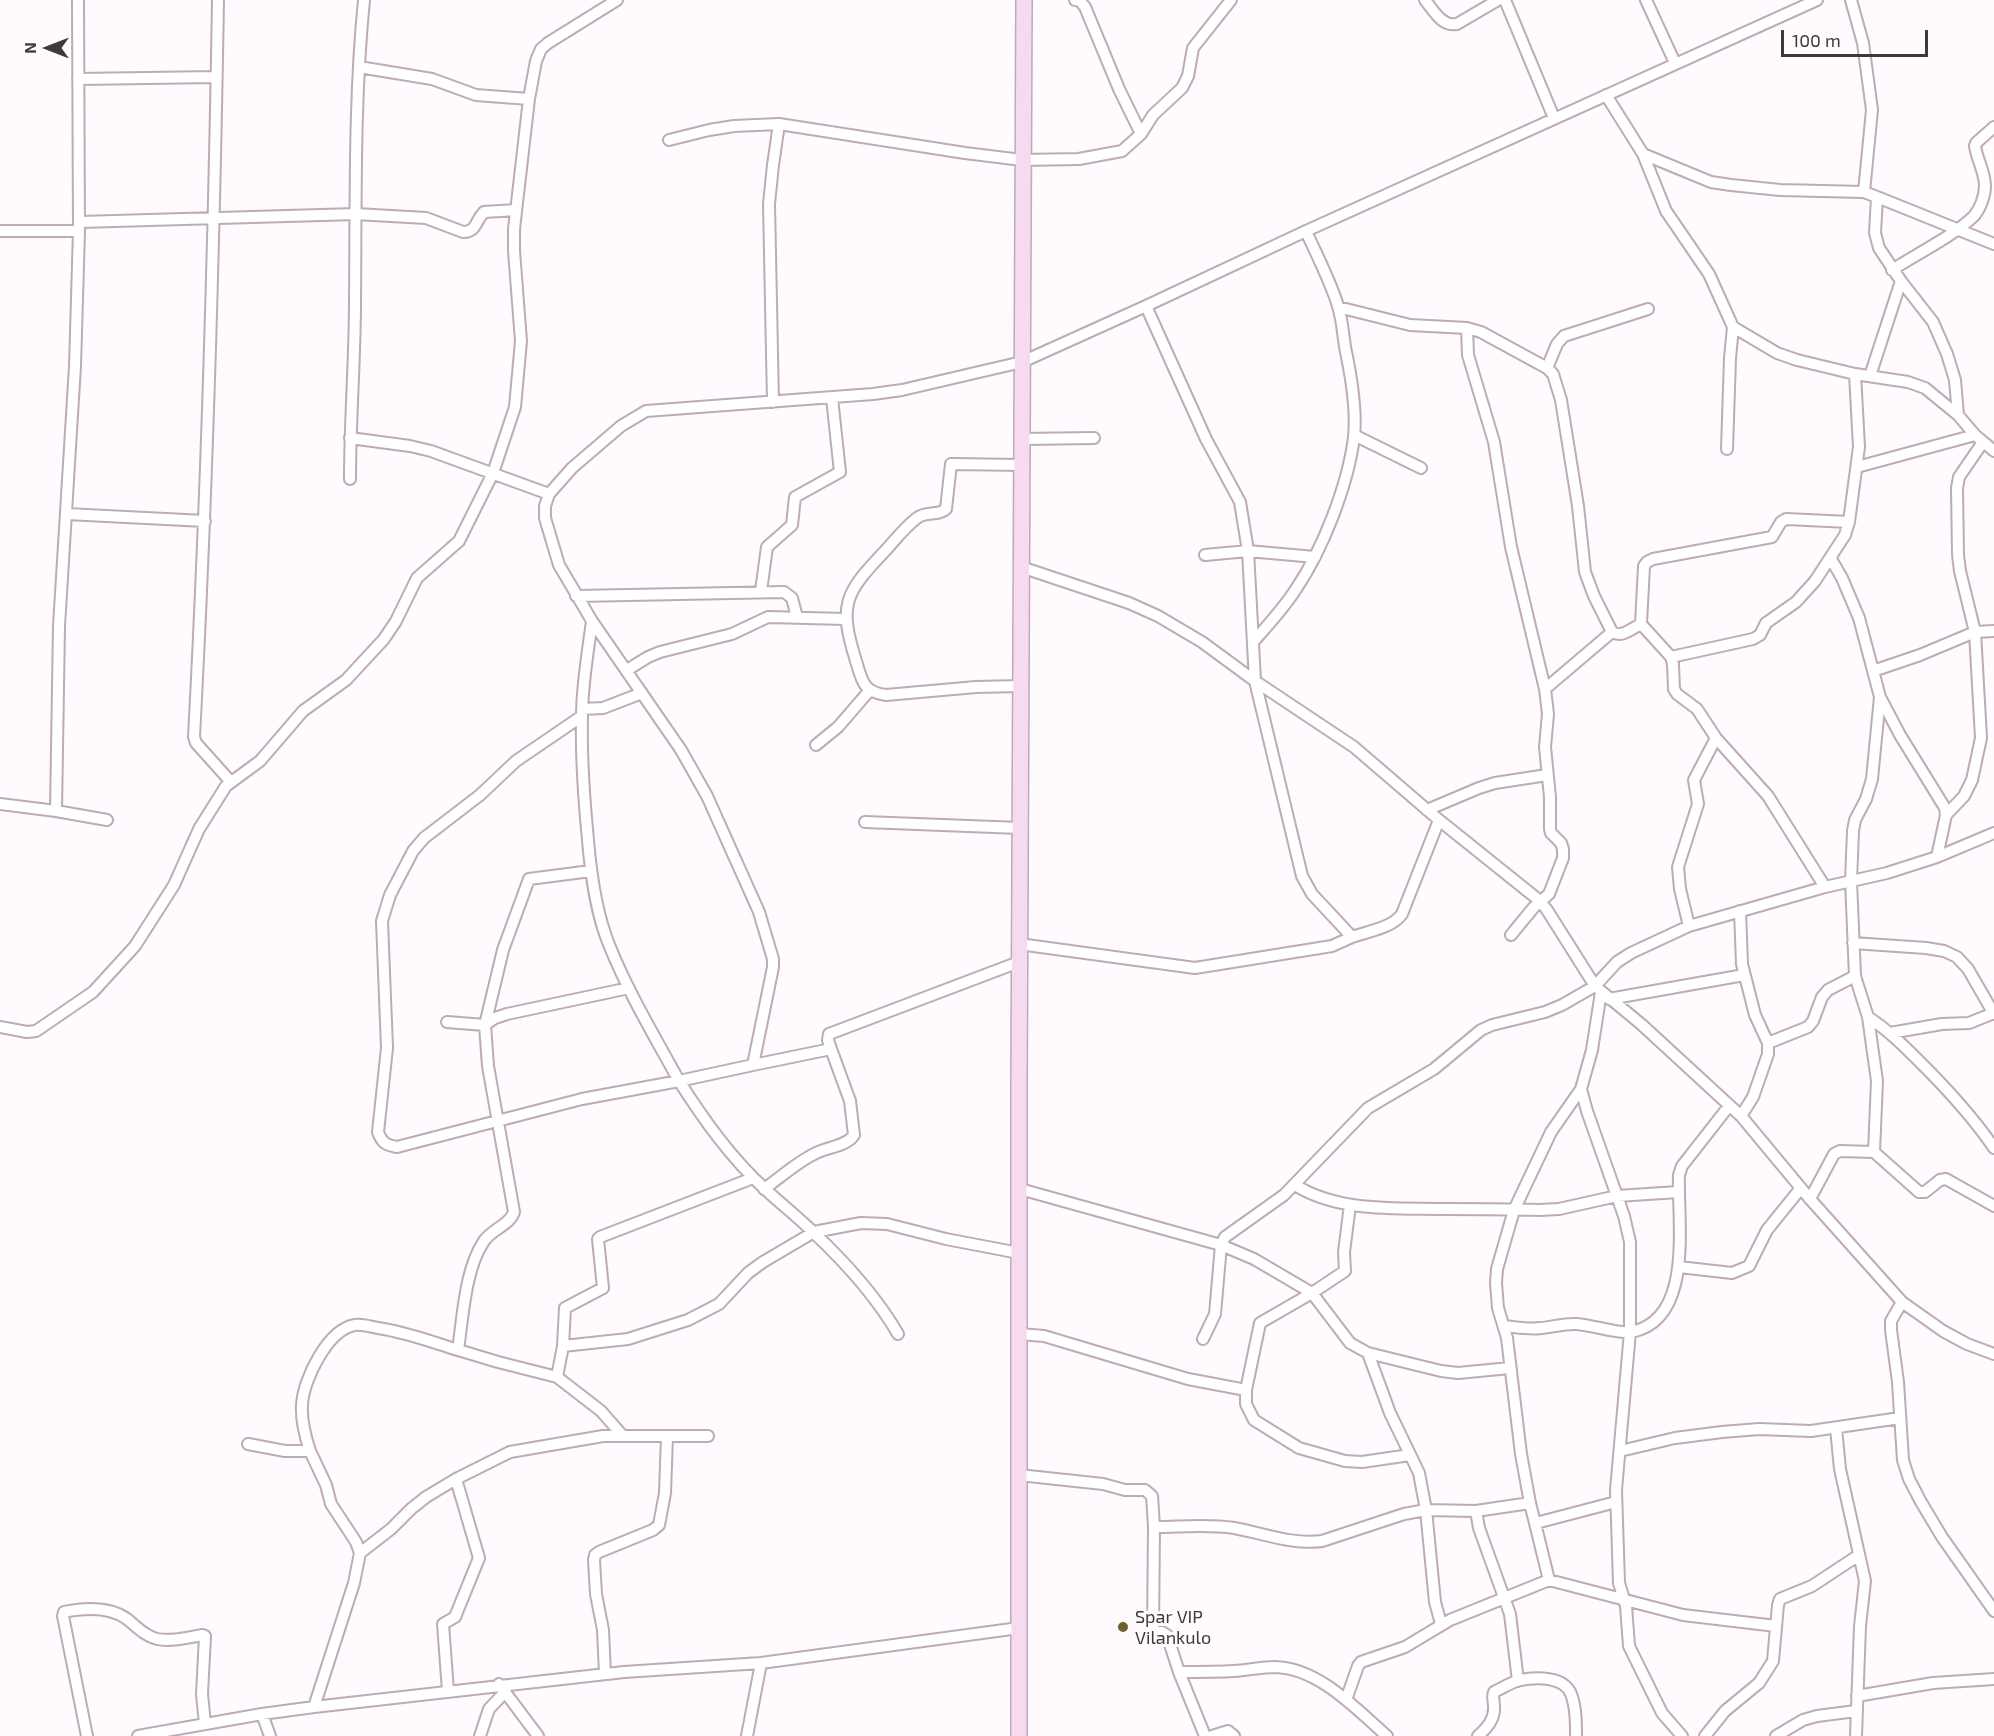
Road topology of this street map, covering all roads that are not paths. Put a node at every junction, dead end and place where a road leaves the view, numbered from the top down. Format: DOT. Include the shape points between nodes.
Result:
graph roads {
  1 [pos="78,0"];
  2 [pos="218,0"];
  3 [pos="364,0"];
  4 [pos="617,0"];
  5 [pos="1024,0"];
  6 [pos="1075,0"];
  7 [pos="1231,0"];
  8 [pos="1425,0"];
  9 [pos="1498,0"];
  10 [pos="1505,0"];
  11 [pos="1646,0"];
  12 [pos="1816,0"];
  13 [pos="1851,0"];
  14 [pos="1793,5"];
  15 [pos="1675,63"];
  16 [pos="359,68"];
  17 [pos="216,77"];
  18 [pos="78,79"];
  19 [pos="1606,95"];
  20 [pos="529,99"];
  21 [pos="1554,118"];
  22 [pos="779,124"];
  23 [pos="1994,127"];
  24 [pos="1141,134"];
  25 [pos="669,140"];
  26 [pos="1643,154"];
  27 [pos="1022,160"];
  28 [pos="1864,192"];
  29 [pos="1877,197"];
  30 [pos="516,210"];
  31 [pos="356,214"];
  32 [pos="213,219"];
  33 [pos="79,226"];
  34 [pos="1957,229"];
  35 [pos="0,231"];
  36 [pos="1306,231"];
  37 [pos="1994,244"];
  38 [pos="1892,270"];
  39 [pos="1901,281"];
  40 [pos="1146,306"];
  41 [pos="1338,307"];
  42 [pos="1648,309"];
  43 [pos="1732,327"];
  44 [pos="1467,328"];
  45 [pos="1022,362"];
  46 [pos="1547,368"];
  47 [pos="1855,374"];
  48 [pos="1870,376"];
  49 [pos="832,398"];
  50 [pos="773,402"];
  51 [pos="1958,415"];
  52 [pos="1354,435"];
  53 [pos="350,438"];
  54 [pos="1094,438"];
  55 [pos="1979,438"];
  56 [pos="1022,439"];
  57 [pos="1727,449"];
  58 [pos="1994,451"];
  59 [pos="1022,465"];
  60 [pos="1857,467"];
  61 [pos="1420,468"];
  62 [pos="493,473"];
  63 [pos="350,479"];
  64 [pos="549,494"];
  65 [pos="67,514"];
  66 [pos="204,521"];
  67 [pos="1849,522"];
  68 [pos="1248,551"];
  69 [pos="1205,555"];
  70 [pos="1315,557"];
  71 [pos="1831,559"];
  72 [pos="1021,567"];
  73 [pos="761,591"];
  74 [pos="576,596"];
  75 [pos="797,617"];
  76 [pos="845,619"];
  77 [pos="592,621"];
  78 [pos="1641,624"];
  79 [pos="1994,631"];
  80 [pos="1612,632"];
  81 [pos="1975,632"];
  82 [pos="1253,642"];
  83 [pos="1671,657"];
  84 [pos="627,670"];
  85 [pos="1873,671"];
  86 [pos="1255,681"];
  87 [pos="1021,686"];
  88 [pos="1545,689"];
  89 [pos="870,690"];
  90 [pos="642,693"];
  91 [pos="1880,696"];
  92 [pos="582,712"];
  93 [pos="1716,738"];
  94 [pos="816,746"];
  95 [pos="1547,775"];
  96 [pos="231,782"];
  97 [pos="0,804"];
  98 [pos="1427,810"];
  99 [pos="56,811"];
  100 [pos="1946,815"];
  101 [pos="107,820"];
  102 [pos="1439,820"];
  103 [pos="865,822"];
  104 [pos="1020,828"];
  105 [pos="1994,833"];
  106 [pos="1937,857"];
  107 [pos="591,871"];
  108 [pos="1851,881"];
  109 [pos="1825,887"];
  110 [pos="1540,902"];
  111 [pos="1740,911"];
  112 [pos="1689,926"];
  113 [pos="1511,936"];
  114 [pos="1353,937"];
  115 [pos="1853,943"];
  116 [pos="1019,944"];
  117 [pos="1019,962"];
  118 [pos="1744,975"];
  119 [pos="1855,976"];
  120 [pos="629,988"];
  121 [pos="1602,992"];
  122 [pos="1994,1014"];
  123 [pos="1868,1017"];
  124 [pos="447,1022"];
  125 [pos="485,1025"];
  126 [pos="0,1027"];
  127 [pos="1890,1033"];
  128 [pos="1768,1043"];
  129 [pos="831,1049"];
  130 [pos="753,1065"];
  131 [pos="679,1082"];
  132 [pos="1581,1089"];
  133 [pos="1729,1106"];
  134 [pos="1741,1116"];
  135 [pos="499,1120"];
  136 [pos="1994,1148"];
  137 [pos="1874,1152"];
  138 [pos="753,1178"];
  139 [pos="1295,1185"];
  140 [pos="1801,1188"];
  141 [pos="764,1189"];
  142 [pos="1020,1189"];
  143 [pos="1678,1192"];
  144 [pos="1617,1196"];
  145 [pos="1810,1199"];
  146 [pos="1350,1205"];
  147 [pos="1994,1206"];
  148 [pos="1514,1210"];
  149 [pos="814,1232"];
  150 [pos="1221,1245"];
  151 [pos="1019,1253"];
  152 [pos="1679,1267"];
  153 [pos="1312,1293"];
  154 [pos="1902,1302"];
  155 [pos="1504,1326"];
  156 [pos="1630,1332"];
  157 [pos="898,1334"];
  158 [pos="1019,1334"];
  159 [pos="1203,1340"];
  160 [pos="563,1346"];
  161 [pos="458,1350"];
  162 [pos="1368,1353"];
  163 [pos="1994,1354"];
  164 [pos="1510,1368"];
  165 [pos="557,1377"];
  166 [pos="1246,1390"];
  167 [pos="1900,1418"];
  168 [pos="1836,1428"];
  169 [pos="622,1435"];
  170 [pos="667,1436"];
  171 [pos="708,1436"];
  172 [pos="248,1444"];
  173 [pos="310,1451"];
  174 [pos="1620,1451"];
  175 [pos="1410,1455"];
  176 [pos="1019,1474"];
  177 [pos="456,1479"];
  178 [pos="1616,1502"];
  179 [pos="1530,1503"];
  180 [pos="1426,1510"];
  181 [pos="1476,1511"];
  182 [pos="1536,1523"];
  183 [pos="1154,1527"];
  184 [pos="360,1553"];
  185 [pos="1859,1555"];
  186 [pos="1549,1580"];
  187 [pos="1504,1599"];
  188 [pos="1625,1599"];
  189 [pos="1994,1611"];
  190 [pos="1441,1624"];
  191 [pos="1776,1626"];
  192 [pos="1019,1628"];
  193 [pos="761,1663"];
  194 [pos="1179,1672"];
  195 [pos="605,1674"];
  196 [pos="1994,1679"];
  197 [pos="1518,1681"];
  198 [pos="502,1688"];
  199 [pos="448,1690"];
  200 [pos="1857,1696"];
  201 [pos="1346,1700"];
  202 [pos="314,1707"];
  203 [pos="1856,1711"];
  204 [pos="262,1714"];
  205 [pos="204,1724"];
  206 [pos="87,1736"];
  207 [pos="138,1736"];
  208 [pos="270,1736"];
  209 [pos="480,1736"];
  210 [pos="538,1736"];
  211 [pos="747,1736"];
  212 [pos="1019,1736"];
  213 [pos="1205,1736"];
  214 [pos="1212,1736"];
  215 [pos="1234,1736"];
  216 [pos="1387,1736"];
  217 [pos="1478,1736"];
  218 [pos="1576,1736"];
  219 [pos="1682,1736"];
  220 [pos="1705,1736"];
  221 [pos="1776,1736"];
  222 [pos="1856,1736"];
  1 -- 18 [label="street"];
  2 -- 17 [label="street"];
  3 -- 16 [label="street"];
  4 -- 20 [label="street" via="541,50"];
  5 -- 27 [label="main road"];
  6 -- 24 [label="street" via="1085,7"];
  7 -- 24 [label="street" via="1193,48 1182,88 1153,115"];
  8 -- 9 [label="street" via="1444,23 1451,25"];
  10 -- 21 [label="street"];
  11 -- 15 [label="street"];
  12 -- 14 [label="street"];
  13 -- 28 [label="street" via="1863,43 1872,110"];
  14 -- 15 [label="street"];
  15 -- 19 [label="street"];
  16 -- 20 [label="street" via="432,79 476,95"];
  16 -- 31 [label="street"];
  17 -- 18 [label="street"];
  17 -- 32 [label="street"];
  18 -- 33 [label="street"];
  19 -- 21 [label="street"];
  19 -- 26 [label="street"];
  20 -- 30 [label="street"];
  21 -- 36 [label="street"];
  22 -- 25 [label="street" via="734,126"];
  22 -- 27 [label="street"];
  22 -- 50 [label="street" via="770,204"];
  23 -- 34 [label="street" via="1975,146 1986,189 1980,206"];
  24 -- 27 [label="street" via="1122,151 1103,156"];
  26 -- 28 [label="street" via="1711,182 1780,190"];
  26 -- 43 [label="street" via="1666,211 1709,274"];
  27 -- 45 [label="main road"];
  28 -- 29 [label="street"];
  29 -- 34 [label="street"];
  29 -- 38 [label="street" via="1875,233"];
  30 -- 31 [label="street" via="484,213 474,230 463,232 426,218"];
  30 -- 62 [label="street" via="519,377 514,407"];
  31 -- 32 [label="street"];
  31 -- 53 [label="street"];
  32 -- 33 [label="street"];
  32 -- 66 [label="street"];
  33 -- 35 [label="street"];
  33 -- 65 [label="street"];
  34 -- 37 [label="street"];
  34 -- 38 [label="street"];
  36 -- 40 [label="street"];
  36 -- 41 [label="street"];
  38 -- 39 [label="street"];
  39 -- 48 [label="street"];
  39 -- 51 [label="street" via="1933,322 1947,354 1955,380"];
  40 -- 45 [label="street"];
  40 -- 68 [label="street" via="1206,439 1240,502"];
  41 -- 44 [label="street" via="1410,325"];
  41 -- 52 [label="street" via="1349,367"];
  42 -- 46 [label="street" via="1564,336"];
  43 -- 47 [label="street" via="1777,353"];
  43 -- 57 [label="street"];
  44 -- 46 [label="street"];
  44 -- 88 [label="street" via="1468,355 1494,442 1511,547"];
  45 -- 49 [label="street" via="902,390"];
  45 -- 56 [label="main road"];
  46 -- 80 [label="street" via="1553,374 1561,400 1585,572"];
  47 -- 48 [label="street"];
  47 -- 60 [label="street"];
  48 -- 51 [label="street" via="1925,388"];
  49 -- 50 [label="street"];
  49 -- 73 [label="street" via="840,472 795,497 792,525 767,547"];
  50 -- 64 [label="street" via="646,411 621,426 572,468"];
  51 -- 55 [label="street"];
  52 -- 61 [label="street"];
  52 -- 70 [label="street" via="1339,498"];
  53 -- 62 [label="street" via="431,451"];
  53 -- 63 [label="street"];
  54 -- 56 [label="street"];
  55 -- 58 [label="street"];
  55 -- 60 [label="street"];
  55 -- 81 [label="street" via="1957,488 1960,571"];
  56 -- 59 [label="main road"];
  59 -- 72 [label="main road"];
  59 -- 76 [label="street" via="951,464 946,509 918,517 867,570 852,591"];
  60 -- 67 [label="street"];
  62 -- 64 [label="street"];
  62 -- 96 [label="street" via="459,541 417,578 384,639 346,680 303,711 260,760"];
  64 -- 74 [label="street" via="545,506 549,536"];
  65 -- 66 [label="street"];
  65 -- 99 [label="street" via="59,626"];
  66 -- 96 [label="street" via="194,737"];
  67 -- 71 [label="street"];
  67 -- 78 [label="street" via="1785,519 1772,537 1653,559 1644,566"];
  68 -- 69 [label="street"];
  68 -- 70 [label="street"];
  68 -- 82 [label="street"];
  70 -- 82 [label="street" via="1279,613"];
  71 -- 83 [label="street" via="1796,602 1766,622 1760,635"];
  71 -- 85 [label="street" via="1859,618"];
  72 -- 86 [label="street" via="1158,616"];
  72 -- 87 [label="main road"];
  73 -- 74 [label="street"];
  73 -- 75 [label="street" via="788,594"];
  74 -- 77 [label="street"];
  75 -- 76 [label="street"];
  75 -- 84 [label="street" via="768,617 732,634 660,652"];
  76 -- 89 [label="street" via="863,684"];
  77 -- 84 [label="street"];
  77 -- 92 [label="street"];
  78 -- 80 [label="street" via="1623,634"];
  78 -- 83 [label="street"];
  79 -- 81 [label="street"];
  80 -- 88 [label="street"];
  81 -- 85 [label="street"];
  81 -- 100 [label="street" via="1981,738 1972,780 1964,796"];
  82 -- 86 [label="street"];
  83 -- 93 [label="street" via="1674,689 1697,709"];
  84 -- 90 [label="street"];
  85 -- 91 [label="street"];
  86 -- 98 [label="street" via="1354,747"];
  86 -- 114 [label="street" via="1302,876 1312,894"];
  87 -- 89 [label="street" via="886,695"];
  87 -- 104 [label="main road"];
  88 -- 95 [label="street"];
  89 -- 94 [label="street" via="838,728"];
  90 -- 92 [label="street"];
  90 -- 130 [label="street" via="707,796 759,912 773,959"];
  91 -- 100 [label="street" via="1946,808"];
  91 -- 108 [label="street" via="1872,779 1853,831"];
  92 -- 107 [label="street"];
  92 -- 135 [label="street" via="424,838 412,851 382,921 387,1048 378,1132 381,1140 387,1146 397,1147"];
  93 -- 109 [label="street" via="1768,796"];
  93 -- 112 [label="street" via="1694,780 1698,804 1678,867"];
  95 -- 98 [label="street" via="1495,783"];
  95 -- 110 [label="street" via="1550,829 1561,843 1563,858 1549,894"];
  96 -- 126 [label="street" via="220,793 174,885 135,946 100,986 36,1031"];
  97 -- 99 [label="street"];
  98 -- 102 [label="street"];
  99 -- 101 [label="street"];
  100 -- 106 [label="street"];
  102 -- 110 [label="street"];
  102 -- 114 [label="street" via="1402,914 1392,923"];
  103 -- 104 [label="street"];
  104 -- 116 [label="main road"];
  105 -- 106 [label="street"];
  106 -- 108 [label="street"];
  107 -- 120 [label="street" via="609,946"];
  107 -- 125 [label="street" via="534,877 527,882 503,950"];
  108 -- 109 [label="street"];
  108 -- 115 [label="street"];
  109 -- 111 [label="street"];
  110 -- 113 [label="street"];
  110 -- 121 [label="street"];
  111 -- 112 [label="street"];
  111 -- 118 [label="street"];
  112 -- 121 [label="street" via="1617,962"];
  114 -- 116 [label="street" via="1332,946 1194,968"];
  115 -- 119 [label="street"];
  115 -- 122 [label="street" via="1944,951 1957,957"];
  116 -- 117 [label="main road"];
  117 -- 129 [label="street" via="829,1034"];
  117 -- 142 [label="main road"];
  118 -- 121 [label="street"];
  118 -- 128 [label="street"];
  119 -- 123 [label="street"];
  119 -- 128 [label="street" via="1828,990 1808,1027"];
  120 -- 125 [label="street" via="507,1014"];
  120 -- 131 [label="street"];
  121 -- 132 [label="street"];
  121 -- 133 [label="street"];
  121 -- 139 [label="street" via="1581,995 1545,1012 1481,1030 1434,1069 1368,1108"];
  122 -- 127 [label="street" via="1970,1023"];
  123 -- 127 [label="street"];
  123 -- 137 [label="street" via="1877,1080"];
  124 -- 125 [label="street"];
  125 -- 135 [label="street" via="488,1066"];
  127 -- 136 [label="street" via="1970,1114"];
  128 -- 134 [label="street" via="1758,1084"];
  129 -- 130 [label="street"];
  129 -- 141 [label="street" via="850,1101 853,1138 807,1158"];
  130 -- 131 [label="street"];
  131 -- 135 [label="street" via="582,1099"];
  131 -- 138 [label="street" via="721,1142"];
  132 -- 144 [label="street"];
  132 -- 148 [label="street" via="1551,1132"];
  133 -- 134 [label="street"];
  133 -- 143 [label="street" via="1682,1166"];
  134 -- 140 [label="street"];
  135 -- 161 [label="street" via="514,1212 512,1218 490,1233 474,1263"];
  137 -- 145 [label="street" via="1834,1154"];
  137 -- 147 [label="street" via="1919,1192 1946,1179"];
  138 -- 141 [label="street"];
  138 -- 160 [label="street" via="600,1237 603,1288 565,1308"];
  139 -- 146 [label="street"];
  139 -- 150 [label="street" via="1230,1233"];
  140 -- 145 [label="street"];
  140 -- 152 [label="street" via="1776,1216 1749,1266 1732,1273"];
  141 -- 149 [label="street"];
  142 -- 150 [label="street"];
  142 -- 151 [label="main road"];
  143 -- 144 [label="street"];
  143 -- 152 [label="street"];
  144 -- 148 [label="street" via="1558,1209"];
  144 -- 156 [label="street" via="1630,1242"];
  145 -- 154 [label="street"];
  146 -- 148 [label="street"];
  146 -- 153 [label="street" via="1345,1271"];
  148 -- 155 [label="street" via="1497,1269 1497,1299"];
  149 -- 151 [label="street" via="861,1223 887,1224"];
  149 -- 157 [label="street" via="868,1290"];
  149 -- 160 [label="street" via="748,1273 719,1304 688,1320 628,1339"];
  150 -- 153 [label="street" via="1264,1264"];
  150 -- 159 [label="street" via="1215,1314"];
  151 -- 158 [label="main road"];
  152 -- 156 [label="street" via="1671,1299 1661,1314 1652,1323"];
  153 -- 162 [label="street" via="1350,1343"];
  153 -- 166 [label="street" via="1260,1323"];
  154 -- 163 [label="street" via="1943,1331"];
  154 -- 167 [label="street" via="1891,1330"];
  155 -- 156 [label="street" via="1529,1329 1580,1324"];
  155 -- 164 [label="street"];
  156 -- 174 [label="street"];
  158 -- 166 [label="street" via="1044,1336 1188,1379"];
  158 -- 176 [label="main road"];
  160 -- 165 [label="street"];
  161 -- 165 [label="street"];
  161 -- 173 [label="street" via="399,1331 347,1327 327,1344 307,1381 302,1422"];
  162 -- 164 [label="street" via="1458,1373"];
  162 -- 175 [label="street"];
  164 -- 179 [label="street"];
  165 -- 169 [label="street" via="601,1411"];
  166 -- 175 [label="street" via="1246,1404 1254,1420 1299,1448 1345,1461"];
  167 -- 168 [label="street"];
  167 -- 189 [label="street" via="1903,1460 1909,1479 1942,1537"];
  168 -- 174 [label="street" via="1738,1430 1675,1438"];
  168 -- 185 [label="street" via="1840,1469"];
  169 -- 170 [label="street"];
  169 -- 177 [label="street" via="510,1452"];
  170 -- 171 [label="street"];
  170 -- 195 [label="street" via="665,1493 659,1525 595,1555"];
  172 -- 173 [label="street"];
  173 -- 184 [label="street" via="331,1504"];
  174 -- 178 [label="street"];
  175 -- 180 [label="street" via="1419,1473"];
  176 -- 183 [label="street" via="1145,1490 1152,1496"];
  176 -- 192 [label="main road"];
  177 -- 184 [label="street" via="411,1509"];
  177 -- 199 [label="street" via="479,1558 455,1617 443,1624"];
  178 -- 182 [label="street"];
  178 -- 188 [label="street" via="1619,1583"];
  179 -- 181 [label="street"];
  179 -- 182 [label="street"];
  180 -- 181 [label="street"];
  180 -- 183 [label="street" via="1310,1542 1221,1527"];
  180 -- 190 [label="street" via="1433,1587"];
  181 -- 187 [label="street"];
  182 -- 186 [label="street"];
  183 -- 194 [label="street" via="1153,1632 1167,1635"];
  184 -- 202 [label="street"];
  185 -- 191 [label="street" via="1812,1586 1780,1599"];
  185 -- 200 [label="street" via="1865,1590"];
  186 -- 187 [label="street"];
  186 -- 188 [label="street"];
  187 -- 190 [label="street"];
  187 -- 197 [label="street" via="1510,1614"];
  188 -- 191 [label="street" via="1683,1615"];
  188 -- 219 [label="street" via="1629,1646 1662,1713"];
  190 -- 201 [label="street" via="1415,1642 1361,1662"];
  191 -- 220 [label="street" via="1773,1661 1759,1683 1725,1711"];
  192 -- 193 [label="street"];
  192 -- 212 [label="main road"];
  193 -- 195 [label="street"];
  193 -- 211 [label="street"];
  194 -- 201 [label="street" via="1277,1667 1300,1672"];
  194 -- 213 [label="street"];
  195 -- 198 [label="street"];
  196 -- 200 [label="street" via="1934,1683"];
  197 -- 217 [label="street" via="1494,1692 1494,1713"];
  197 -- 218 [label="street" via="1532,1678 1563,1684 1570,1692 1575,1711"];
  198 -- 199 [label="street"];
  198 -- 209 [label="street" via="489,1709"];
  198 -- 210 [label="street"];
  199 -- 202 [label="street"];
  200 -- 203 [label="street"];
  201 -- 216 [label="street"];
  202 -- 204 [label="street"];
  203 -- 221 [label="street" via="1803,1720"];
  203 -- 222 [label="street"];
  204 -- 205 [label="street"];
  204 -- 208 [label="street"];
  205 -- 206 [label="street" via="205,1636 159,1640 147,1636 124,1617 88,1609 66,1612 63,1616"];
  205 -- 207 [label="street"];
  214 -- 215 [label="street" via="1228,1731"];
}
